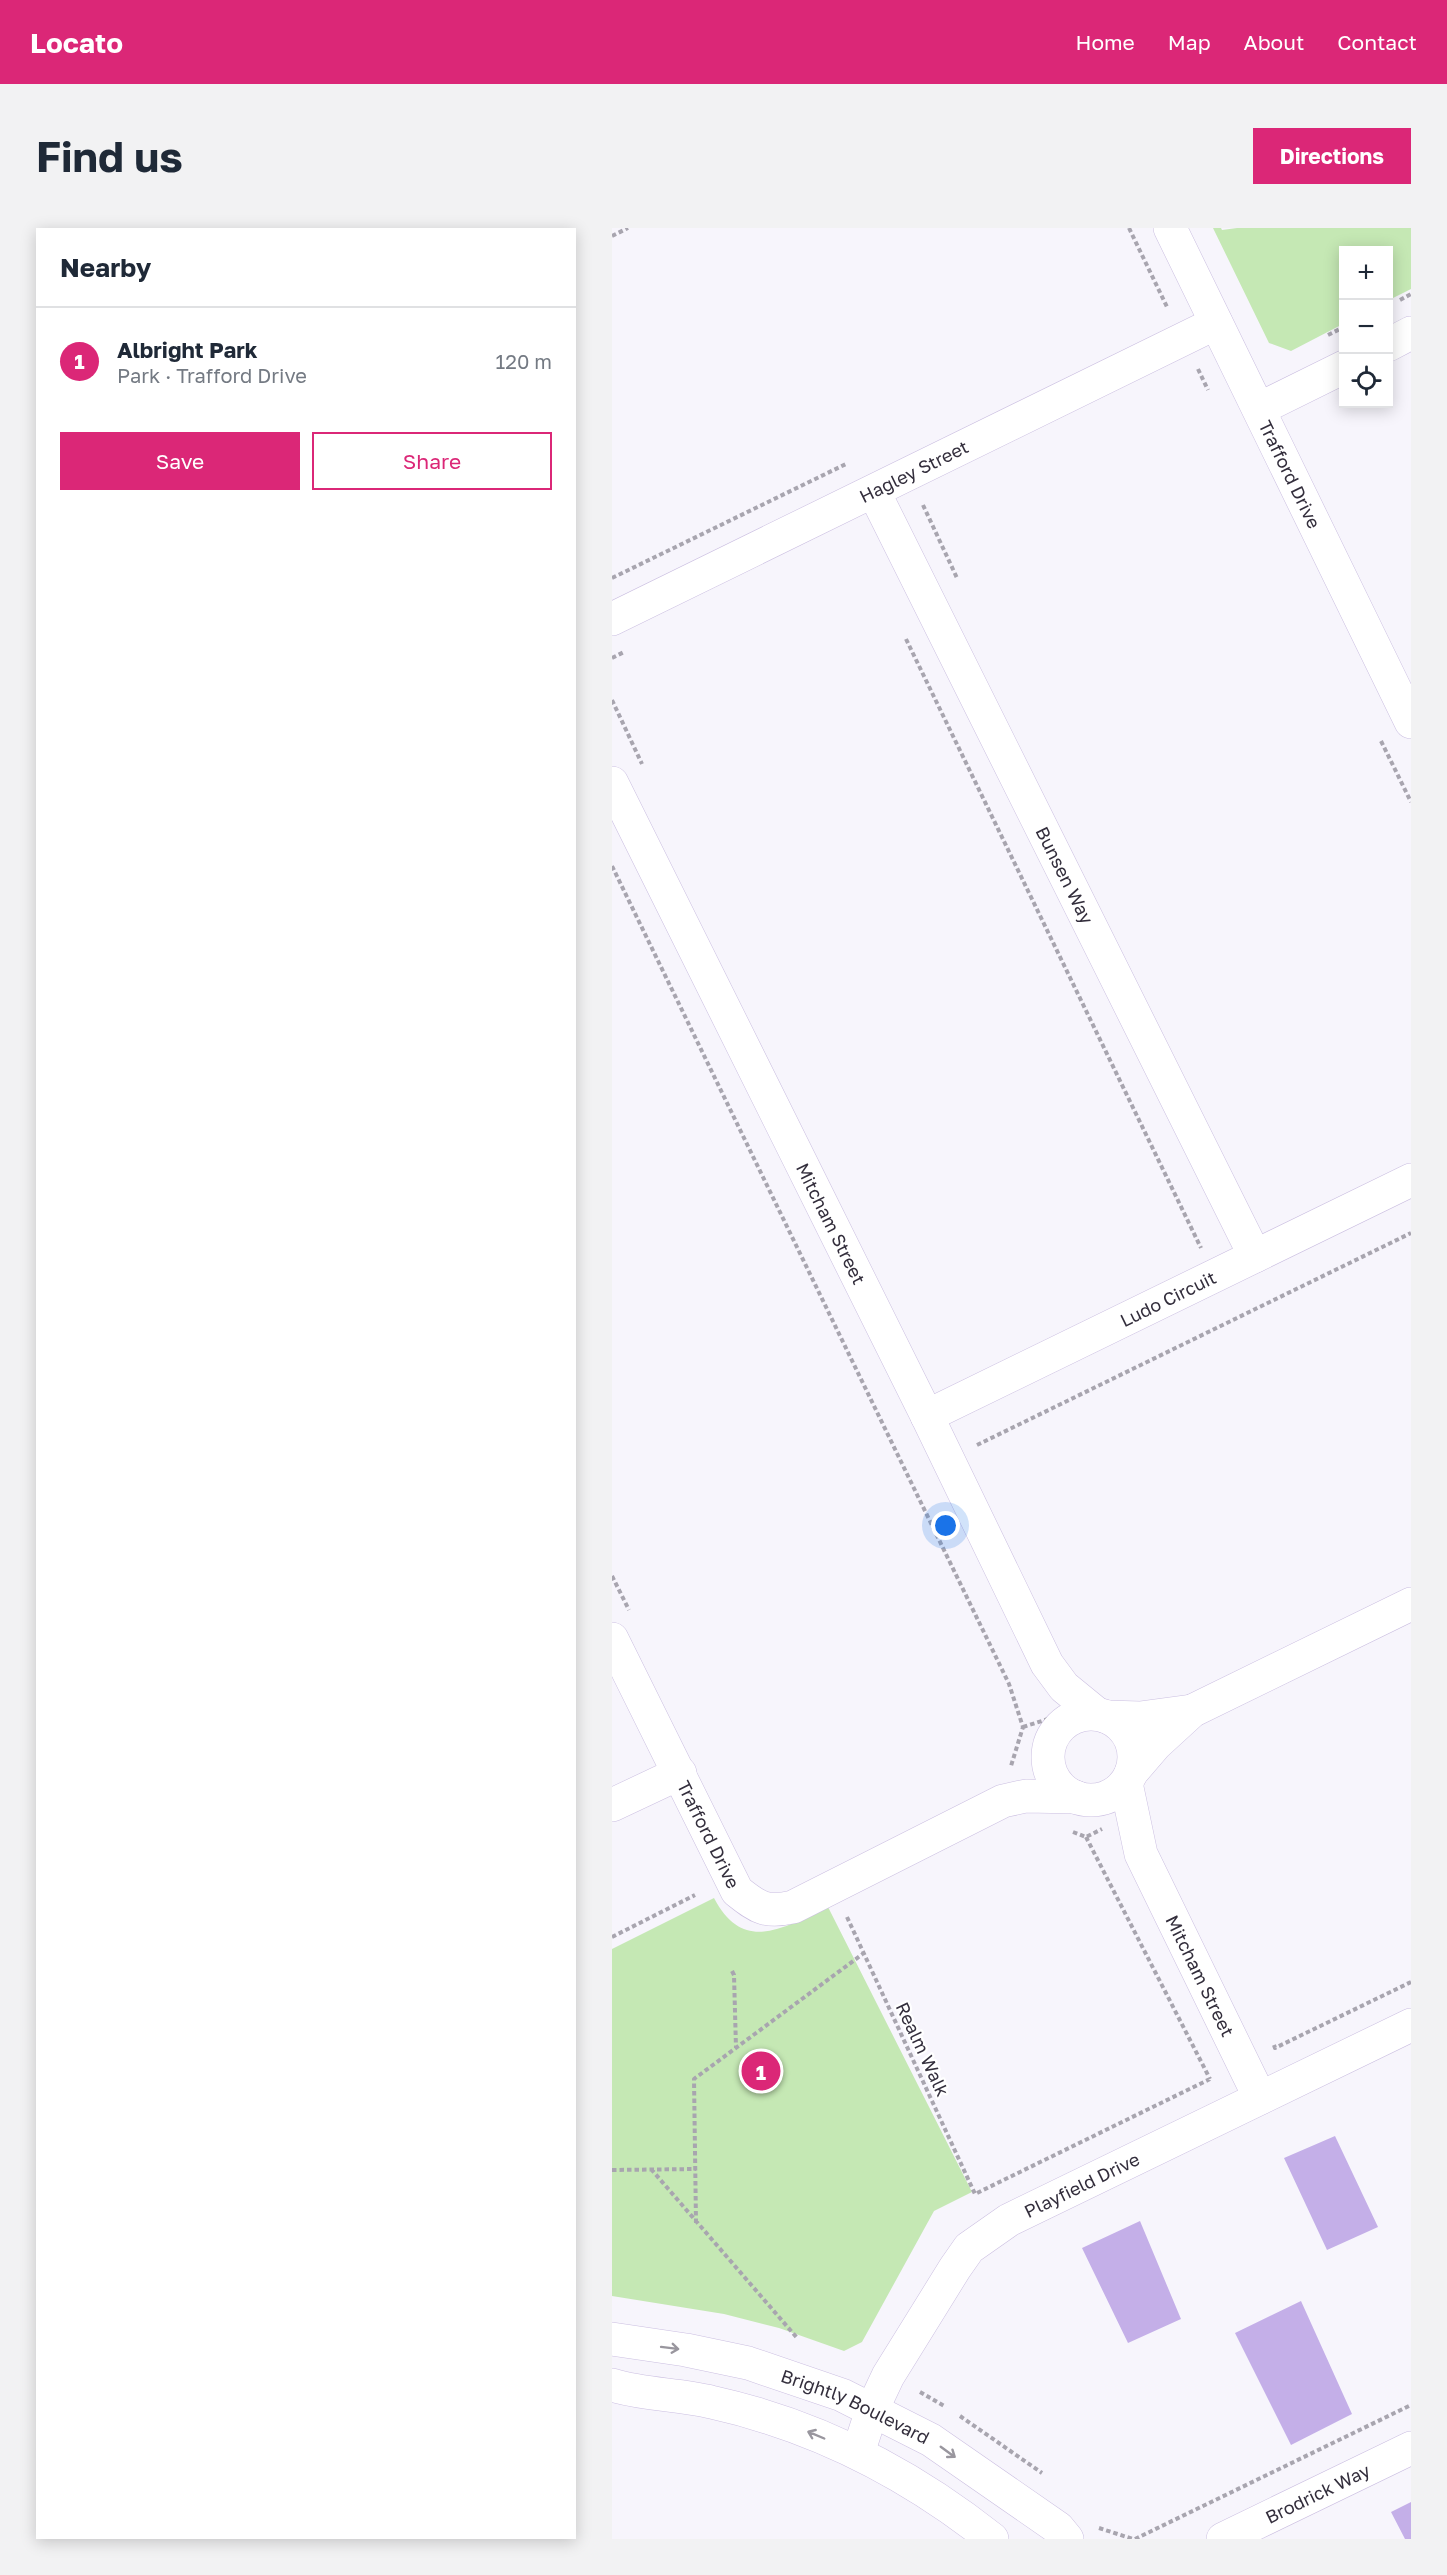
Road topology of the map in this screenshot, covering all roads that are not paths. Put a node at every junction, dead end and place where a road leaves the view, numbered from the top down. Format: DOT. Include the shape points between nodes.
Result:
graph roads {
  1 [pos="1170,228"];
  2 [pos="1216,323"];
  3 [pos="1411,333"];
  4 [pos="1393,343"];
  5 [pos="1339,369"];
  6 [pos="1259,409"];
  7 [pos="874,492"];
  8 [pos="612,619"];
  9 [pos="1411,722"];
  10 [pos="612,783"];
  11 [pos="1411,1180"];
  12 [pos="1255,1256"];
  13 [pos="938,1410"];
  14 [pos="1411,1604"];
  15 [pos="612,1639"];
  16 [pos="1047,1664"];
  17 [pos="1192,1711"];
  18 [pos="1102,1715"];
  19 [pos="1050,1746"];
  20 [pos="680,1773"];
  21 [pos="1129,1778"];
  22 [pos="1081,1798"];
  23 [pos="1003,1802"];
  24 [pos="612,1805"];
  25 [pos="1141,1854"];
  26 [pos="1411,2025"];
  27 [pos="1260,2098"];
  28 [pos="612,2338"];
  29 [pos="612,2385"];
  30 [pos="872,2410"];
  31 [pos="1411,2448"];
  32 [pos="858,2453"];
  33 [pos="992,2539"];
  34 [pos="1067,2539"];
  35 [pos="1223,2539"];
  1 -- 2 [label="street, Trafford Drive"];
  2 -- 6 [label="street, Trafford Drive"];
  2 -- 7 [label="street, Hagley Street"];
  3 -- 4 [label="street"];
  5 -- 6 [label="street"];
  6 -- 9 [label="street, Trafford Drive"];
  7 -- 8 [label="street, Hagley Street"];
  7 -- 12 [label="street, Bunsen Way"];
  10 -- 13 [label="street, Mitcham Street"];
  11 -- 12 [label="street, Ludo Circuit"];
  12 -- 13 [label="street, Ludo Circuit"];
  13 -- 16 [label="street, Mitcham Street"];
  14 -- 17 [label="street"];
  15 -- 20 [label="street, Trafford Drive"];
  16 -- 18 [label="street, Mitcham Street" via="1064,1687"];
  16 -- 19 [label="street, Mitcham Street" via="1053,1717"];
  17 -- 18 [label="street" via="1140,1718"];
  17 -- 21 [label="street" via="1156,1744"];
  18 -- 19 [label="street" via="1075,1717 1057,1731"];
  18 -- 21 [label="street" via="1117,1722 1131,1740 1134,1762"];
  19 -- 22 [label="street" via="1049,1763 1057,1783"];
  19 -- 23 [label="street" via="1039,1766"];
  20 -- 23 [label="street, Trafford Drive" via="737,1891 752,1904 777,1911 793,1907"];
  20 -- 24 [label="street"];
  21 -- 22 [label="street" via="1109,1796"];
  21 -- 25 [label="street, Mitcham Street"];
  22 -- 23 [label="street" via="1026,1796"];
  22 -- 25 [label="street, Mitcham Street" via="1112,1818"];
  25 -- 27 [label="street, Mitcham Street"];
  26 -- 27 [label="street, Playfield Drive"];
  27 -- 30 [label="street, Playfield Drive" via="1009,2220 969,2248 888,2376"];
  28 -- 30 [label="street, Brightly Boulevard, one-way" via="748,2363 816,2385"];
  32 -- 29 [label="street, one-way" via="771,2417 710,2401"];
  30 -- 32 [label="street, Playfield Drive"];
  30 -- 34 [label="street, Brightly Boulevard, one-way" via="931,2440 1058,2528"];
  31 -- 35 [label="street, Brodrick Way"];
  32 -- 33 [label="street" via="950,2505"];
}
